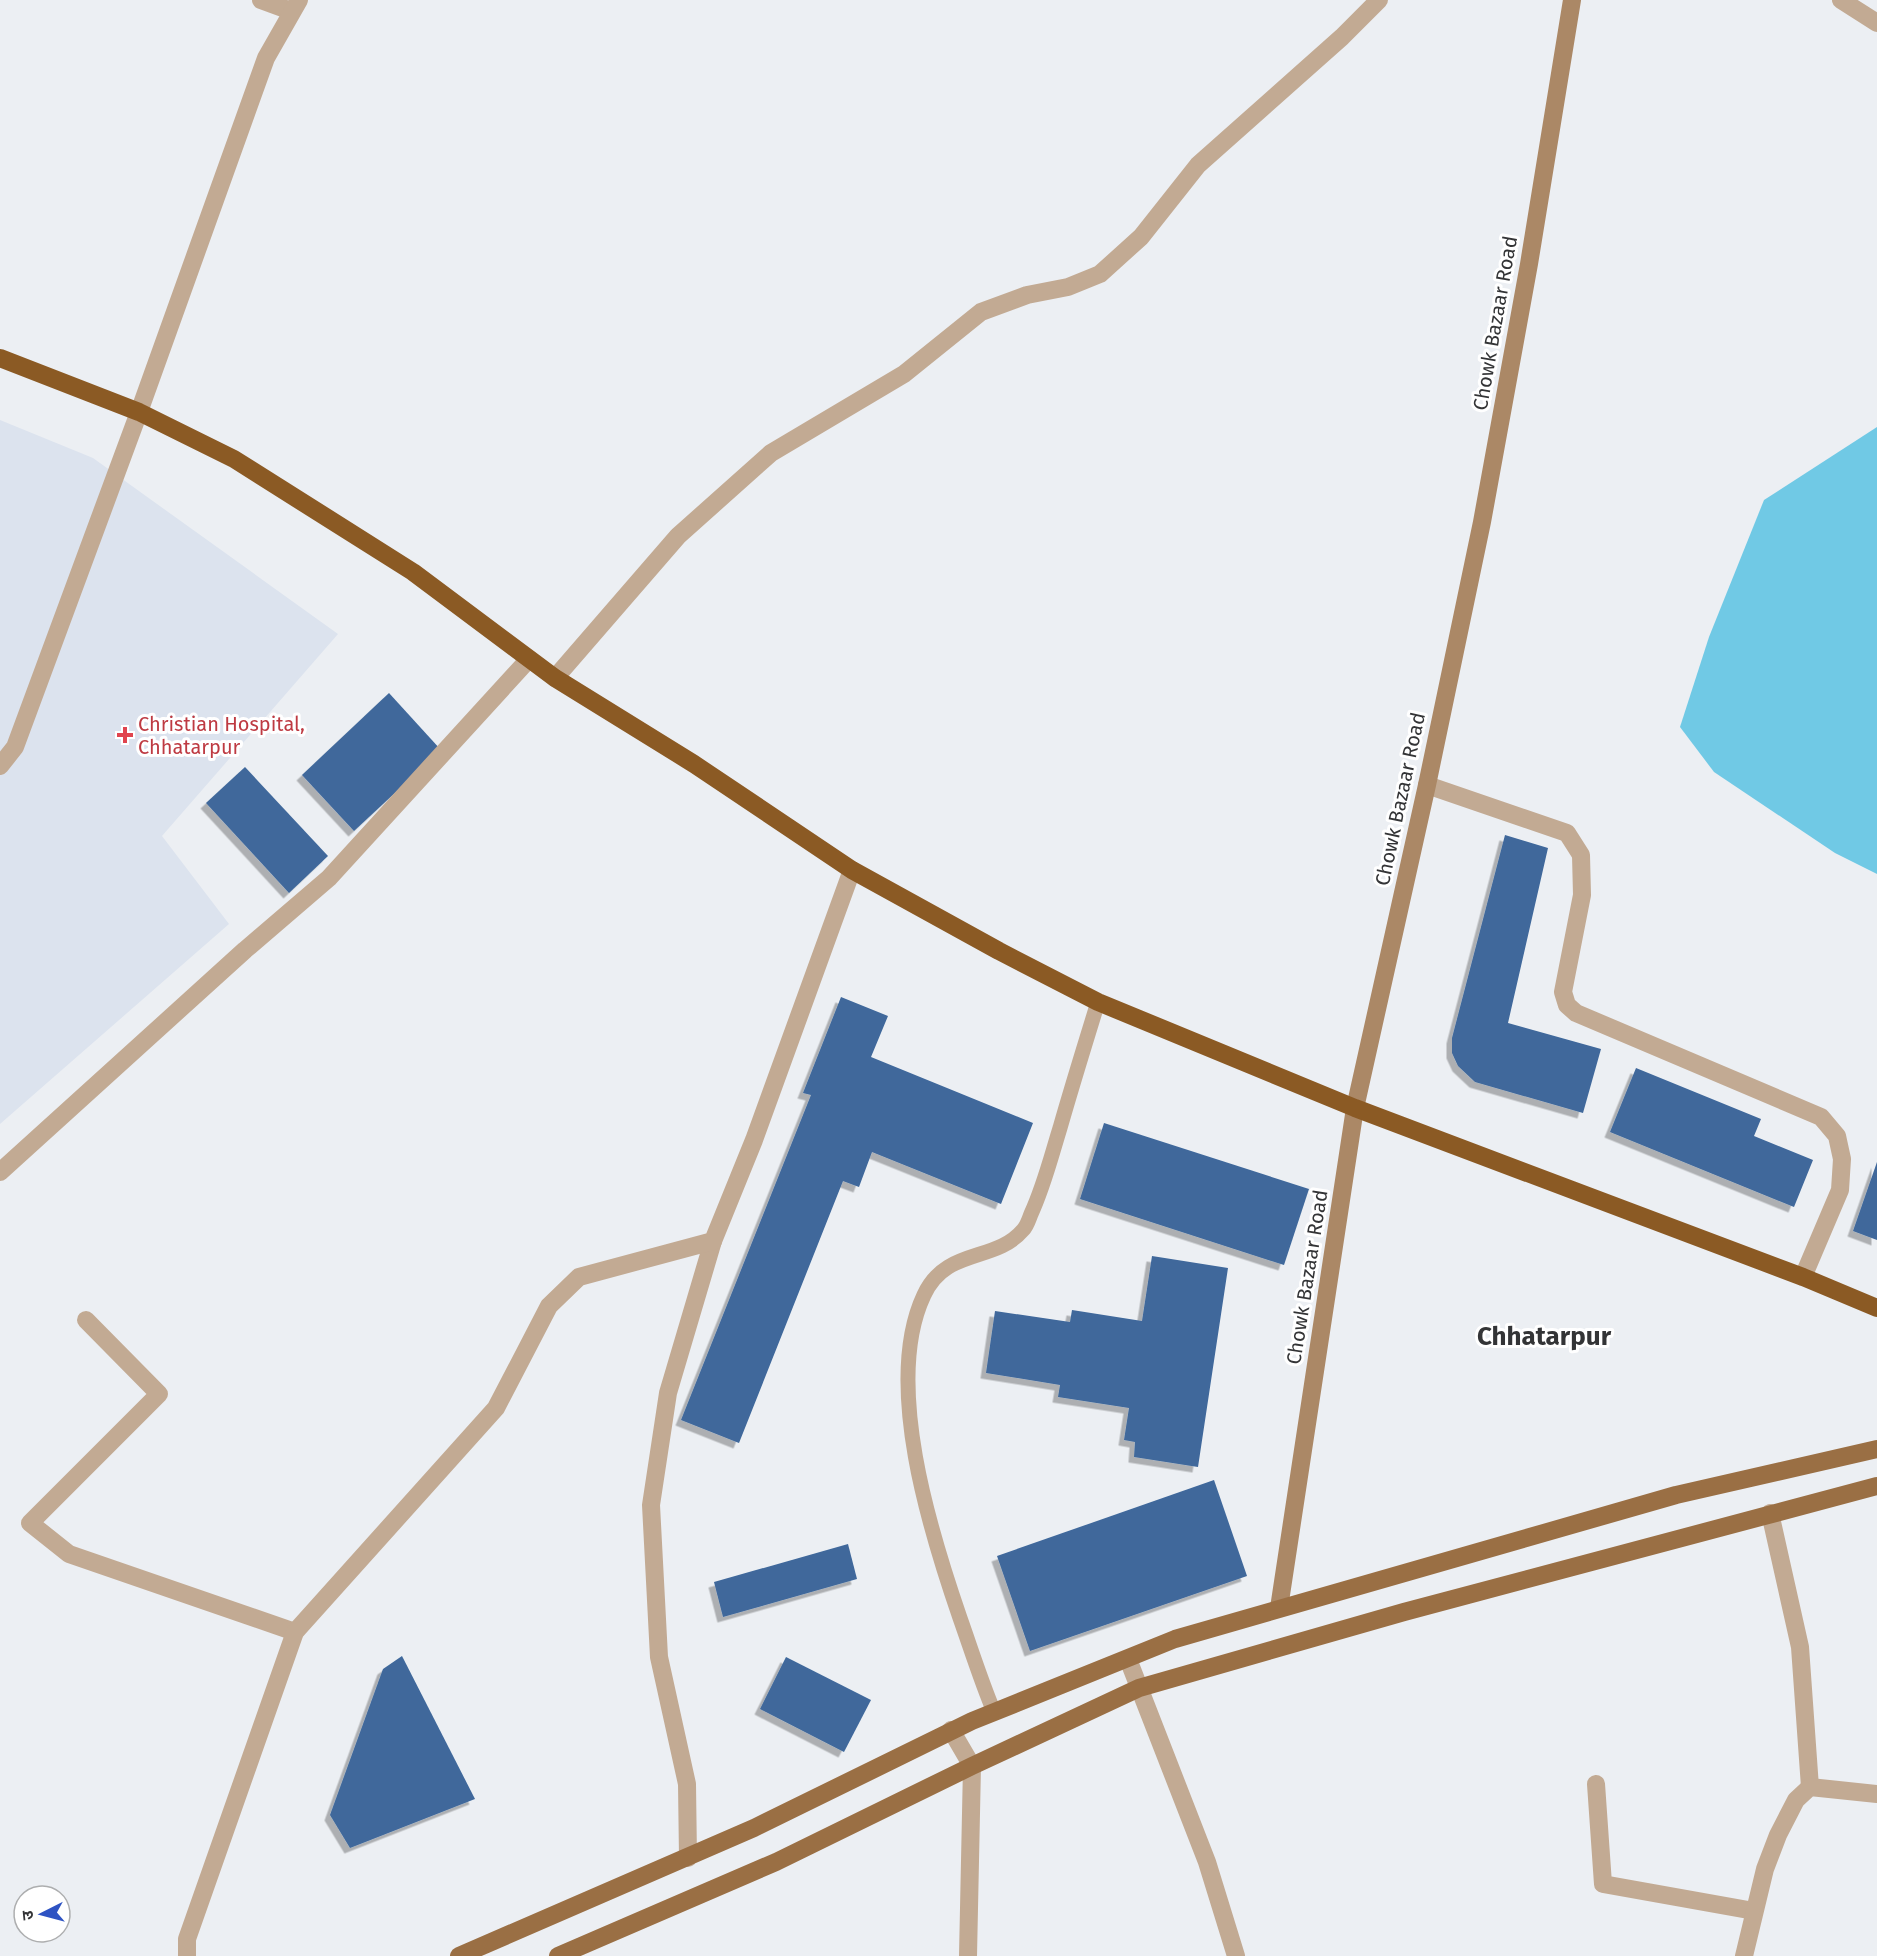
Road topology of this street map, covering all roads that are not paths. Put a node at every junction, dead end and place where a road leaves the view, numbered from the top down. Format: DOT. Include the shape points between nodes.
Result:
graph roads {
  1 [pos="261,0"];
  2 [pos="1379,0"];
  3 [pos="1572,0"];
  4 [pos="1841,0"];
  5 [pos="295,6"];
  6 [pos="1877,23"];
  7 [pos="0,358"];
  8 [pos="139,412"];
  9 [pos="529,659"];
  10 [pos="555,678"];
  11 [pos="0,766"];
  12 [pos="1427,785"];
  13 [pos="852,870"];
  14 [pos="1098,1002"];
  15 [pos="1355,1108"];
  16 [pos="0,1172"];
  17 [pos="713,1241"];
  18 [pos="1803,1277"];
  19 [pos="1877,1308"];
  20 [pos="86,1320"];
  21 [pos="1877,1449"];
  22 [pos="1877,1486"];
  23 [pos="1770,1513"];
  24 [pos="1279,1608"];
  25 [pos="295,1632"];
  26 [pos="1128,1659"];
  27 [pos="1139,1688"];
  28 [pos="994,1712"];
  29 [pos="951,1730"];
  30 [pos="972,1766"];
  31 [pos="1596,1784"];
  32 [pos="1810,1787"];
  33 [pos="1877,1794"];
  34 [pos="688,1858"];
  35 [pos="1754,1911"];
  36 [pos="187,1956"];
  37 [pos="459,1956"];
  38 [pos="558,1956"];
  39 [pos="968,1956"];
  40 [pos="1236,1956"];
  41 [pos="1744,1956"];
  1 -- 5 [label="street"];
  2 -- 10 [label="street" via="1198,165 1141,237 1100,274 981,312 904,374 771,453 678,536"];
  3 -- 12 [label="main road, Chowk Bazaar Road" via="1482,522"];
  4 -- 6 [label="street"];
  5 -- 8 [label="street" via="266,57"];
  7 -- 8 [label="highway"];
  8 -- 9 [label="highway" via="234,459 339,524 413,572"];
  8 -- 11 [label="street" via="15,747"];
  9 -- 10 [label="highway"];
  9 -- 16 [label="street" via="329,878"];
  10 -- 13 [label="highway" via="694,764"];
  12 -- 15 [label="main road, Chowk Bazaar Road"];
  12 -- 18 [label="street" via="1567,833 1581,855 1582,895 1563,992 1576,1013 1821,1117 1837,1136 1842,1159 1840,1190"];
  13 -- 14 [label="highway"];
  13 -- 17 [label="street"];
  14 -- 15 [label="highway"];
  14 -- 28 [label="lane" via="1041,1192 1024,1230 1003,1247 970,1256 939,1272 924,1294 911,1333 908,1396 927,1512 938,1556"];
  15 -- 18 [label="highway"];
  15 -- 24 [label="main road, Chowk Bazaar Road"];
  17 -- 25 [label="street" via="579,1277 549,1306 496,1408"];
  17 -- 34 [label="street" via="668,1393 651,1505 659,1657 687,1784"];
  18 -- 19 [label="highway"];
  20 -- 25 [label="street" via="159,1394 30,1523 69,1554"];
  21 -- 24 [label="main road" via="1676,1495"];
  22 -- 23 [label="main road"];
  23 -- 27 [label="main road"];
  23 -- 32 [label="street" via="1800,1647"];
  24 -- 26 [label="main road" via="1175,1639"];
  25 -- 36 [label="street" via="187,1939"];
  26 -- 27 [label="street"];
  26 -- 28 [label="main road"];
  27 -- 30 [label="main road"];
  27 -- 40 [label="street" via="1207,1862"];
  28 -- 29 [label="main road"];
  29 -- 30 [label="street"];
  29 -- 34 [label="main road"];
  30 -- 38 [label="main road" via="776,1862"];
  30 -- 39 [label="street"];
  31 -- 35 [label="street" via="1603,1884"];
  32 -- 33 [label="street"];
  32 -- 35 [label="street" via="1796,1800 1778,1835"];
  34 -- 37 [label="main road"];
  35 -- 41 [label="street"];
}
